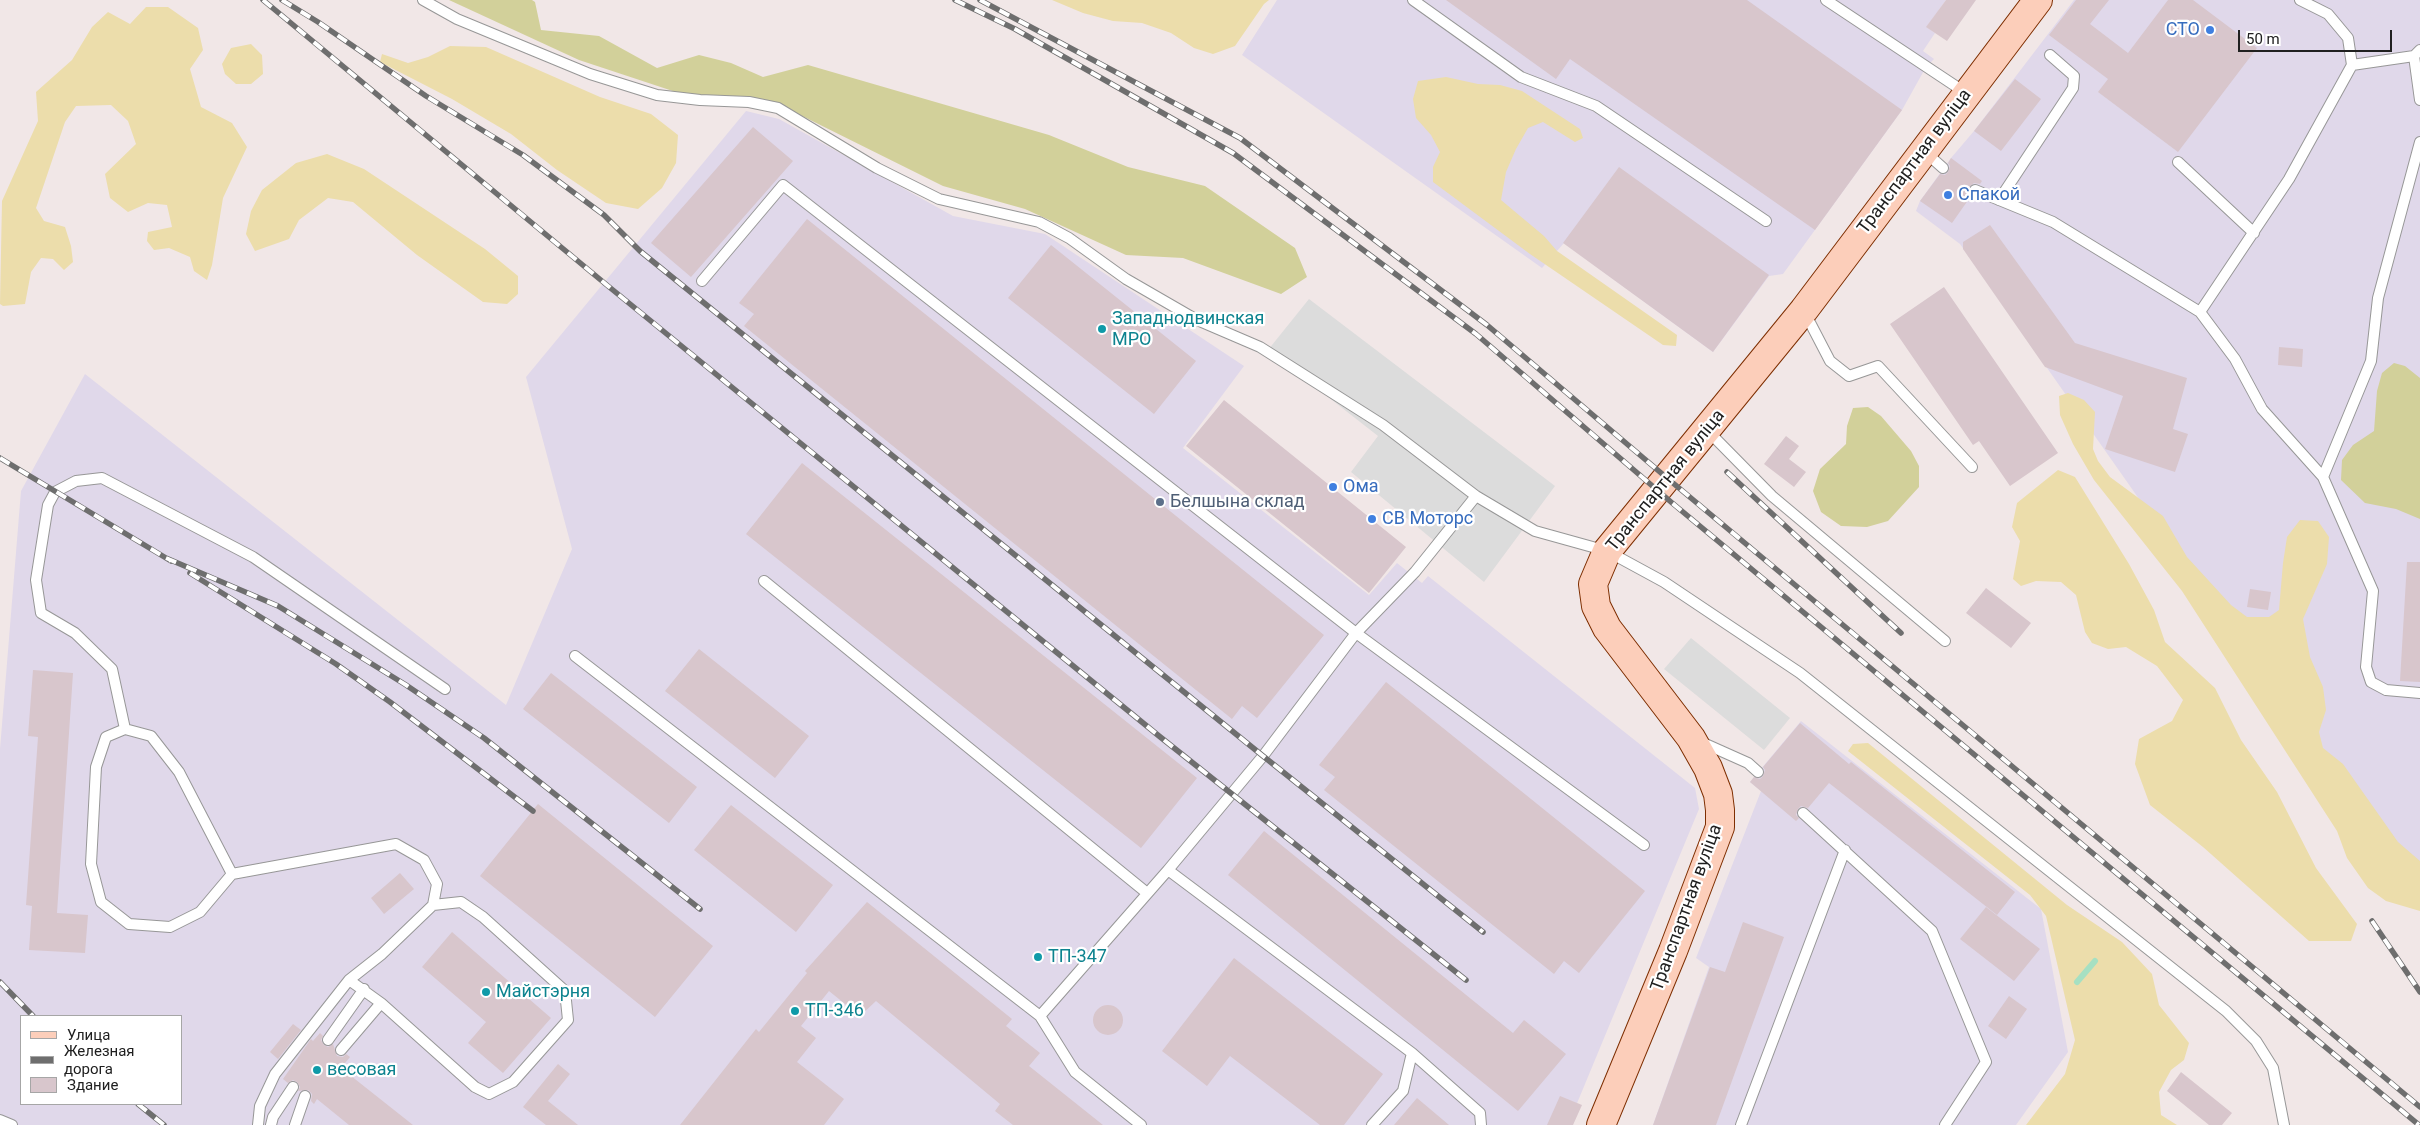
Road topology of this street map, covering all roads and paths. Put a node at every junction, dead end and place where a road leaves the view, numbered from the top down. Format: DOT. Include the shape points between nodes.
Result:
graph roads {
  1 [pos="423,0"];
  2 [pos="1413,0"];
  3 [pos="1826,0"];
  4 [pos="2038,0"];
  5 [pos="2300,0"];
  6 [pos="2417,53"];
  7 [pos="2050,55"];
  8 [pos="2352,65"];
  9 [pos="1966,93"];
  10 [pos="2420,100"];
  11 [pos="2420,142"];
  12 [pos="2178,162"];
  13 [pos="1975,190"];
  14 [pos="1999,200"];
  15 [pos="1766,221"];
  16 [pos="2254,233"];
  17 [pos="702,281"];
  18 [pos="1804,310"];
  19 [pos="2200,312"];
  20 [pos="1707,430"];
  21 [pos="1972,467"];
  22 [pos="2323,477"];
  23 [pos="1476,496"];
  24 [pos="1608,551"];
  25 [pos="764,581"];
  26 [pos="1356,634"];
  27 [pos="1945,641"];
  28 [pos="575,656"];
  29 [pos="445,689"];
  30 [pos="2420,694"];
  31 [pos="125,730"];
  32 [pos="1691,738"];
  33 [pos="1758,772"];
  34 [pos="1803,813"];
  35 [pos="1644,845"];
  36 [pos="1845,850"];
  37 [pos="1168,870"];
  38 [pos="232,874"];
  39 [pos="1147,893"];
  40 [pos="433,905"];
  41 [pos="349,980"];
  42 [pos="364,989"];
  43 [pos="381,1003"];
  44 [pos="1040,1016"];
  45 [pos="328,1040"];
  46 [pos="341,1050"];
  47 [pos="1412,1053"];
  48 [pos="293,1087"];
  49 [pos="304,1096"];
  50 [pos="0,1120"];
  51 [pos="12,1125"];
  52 [pos="258,1125"];
  53 [pos="271,1125"];
  54 [pos="295,1125"];
  55 [pos="1141,1125"];
  56 [pos="1372,1125"];
  57 [pos="1481,1125"];
  58 [pos="1601,1125"];
  59 [pos="1741,1125"];
  60 [pos="1945,1125"];
  61 [pos="2284,1125"];
  1 -- 23 [label="lane" via="457,19 590,74 657,96 749,102 778,108 877,168 939,199 1039,222 1069,238 1126,279 1197,320 1260,348 1383,425"];
  2 -- 15 [label="lane" via="1521,77 1596,106"];
  3 -- 9 [label="lane"];
  4 -- 9 [label="main road, Транспартная вуліца"];
  5 -- 8 [label="lane" via="2328,14 2348,38"];
  6 -- 8 [label="lane"];
  6 -- 10 [label="lane"];
  7 -- 14 [label="lane" via="2074,76 2073,88"];
  8 -- 16 [label="lane" via="2290,179"];
  9 -- 18 [label="main road, Транспартная вуліца" via="1934,160"];
  11 -- 22 [label="lane" via="2378,298 2371,361"];
  12 -- 16 [label="lane"];
  13 -- 14 [label="lane"];
  14 -- 19 [label="lane" via="2054,222"];
  16 -- 19 [label="lane"];
  17 -- 26 [label="lane" via="783,185"];
  18 -- 20 [label="main road, Транспартная вуліца"];
  18 -- 21 [label="lane" via="1830,361 1849,376 1878,366"];
  19 -- 22 [label="lane" via="2235,359 2262,409"];
  20 -- 24 [label="main road, Транспартная вуліца"];
  20 -- 27 [label="lane" via="1772,496"];
  22 -- 30 [label="lane" via="2373,591 2366,667 2371,682 2386,690"];
  23 -- 24 [label="lane" via="1535,531"];
  23 -- 26 [label="lane" via="1418,568"];
  24 -- 32 [label="main road, Транспартная вуліца" via="1593,584 1596,606 1607,628"];
  24 -- 61 [label="lane" via="1664,582 1800,673 2226,1011 2256,1041 2273,1068"];
  25 -- 39 [label="lane"];
  26 -- 35 [label="lane"];
  26 -- 37 [label="lane" via="1263,756"];
  28 -- 44 [label="lane"];
  29 -- 31 [label="lane" via="253,557 102,478 76,481 55,492 48,505 36,580 41,612 75,633 112,670"];
  31 -- 38 [label="lane" via="151,736 179,772"];
  31 -- 38 [label="lane" via="106,737 96,767 91,864 101,902 129,924 170,927 200,912"];
  32 -- 33 [label="lane" via="1748,763"];
  32 -- 58 [label="main road, Транспартная вуліца" via="1718,794 1720,827"];
  34 -- 36 [label="lane"];
  36 -- 59 [label="lane"];
  36 -- 60 [label="lane" via="1932,931 1986,1062"];
  37 -- 39 [label="lane"];
  37 -- 47 [label="lane"];
  38 -- 40 [label="lane" via="396,844 424,860 438,884"];
  39 -- 44 [label="lane"];
  40 -- 41 [label="lane" via="382,954"];
  40 -- 43 [label="lane" via="461,902 483,917 565,991 568,1020 513,1082 489,1094 476,1087"];
  41 -- 42 [label="lane"];
  41 -- 52 [label="lane" via="275,1074 260,1106"];
  42 -- 43 [label="lane"];
  42 -- 45 [label="lane"];
  43 -- 46 [label="lane"];
  44 -- 55 [label="lane" via="1075,1072"];
  47 -- 56 [label="lane" via="1403,1091"];
  47 -- 57 [label="lane" via="1480,1113"];
  48 -- 53 [label="lane"];
  49 -- 54 [label="lane"];
  50 -- 51 [label="lane"];
}
